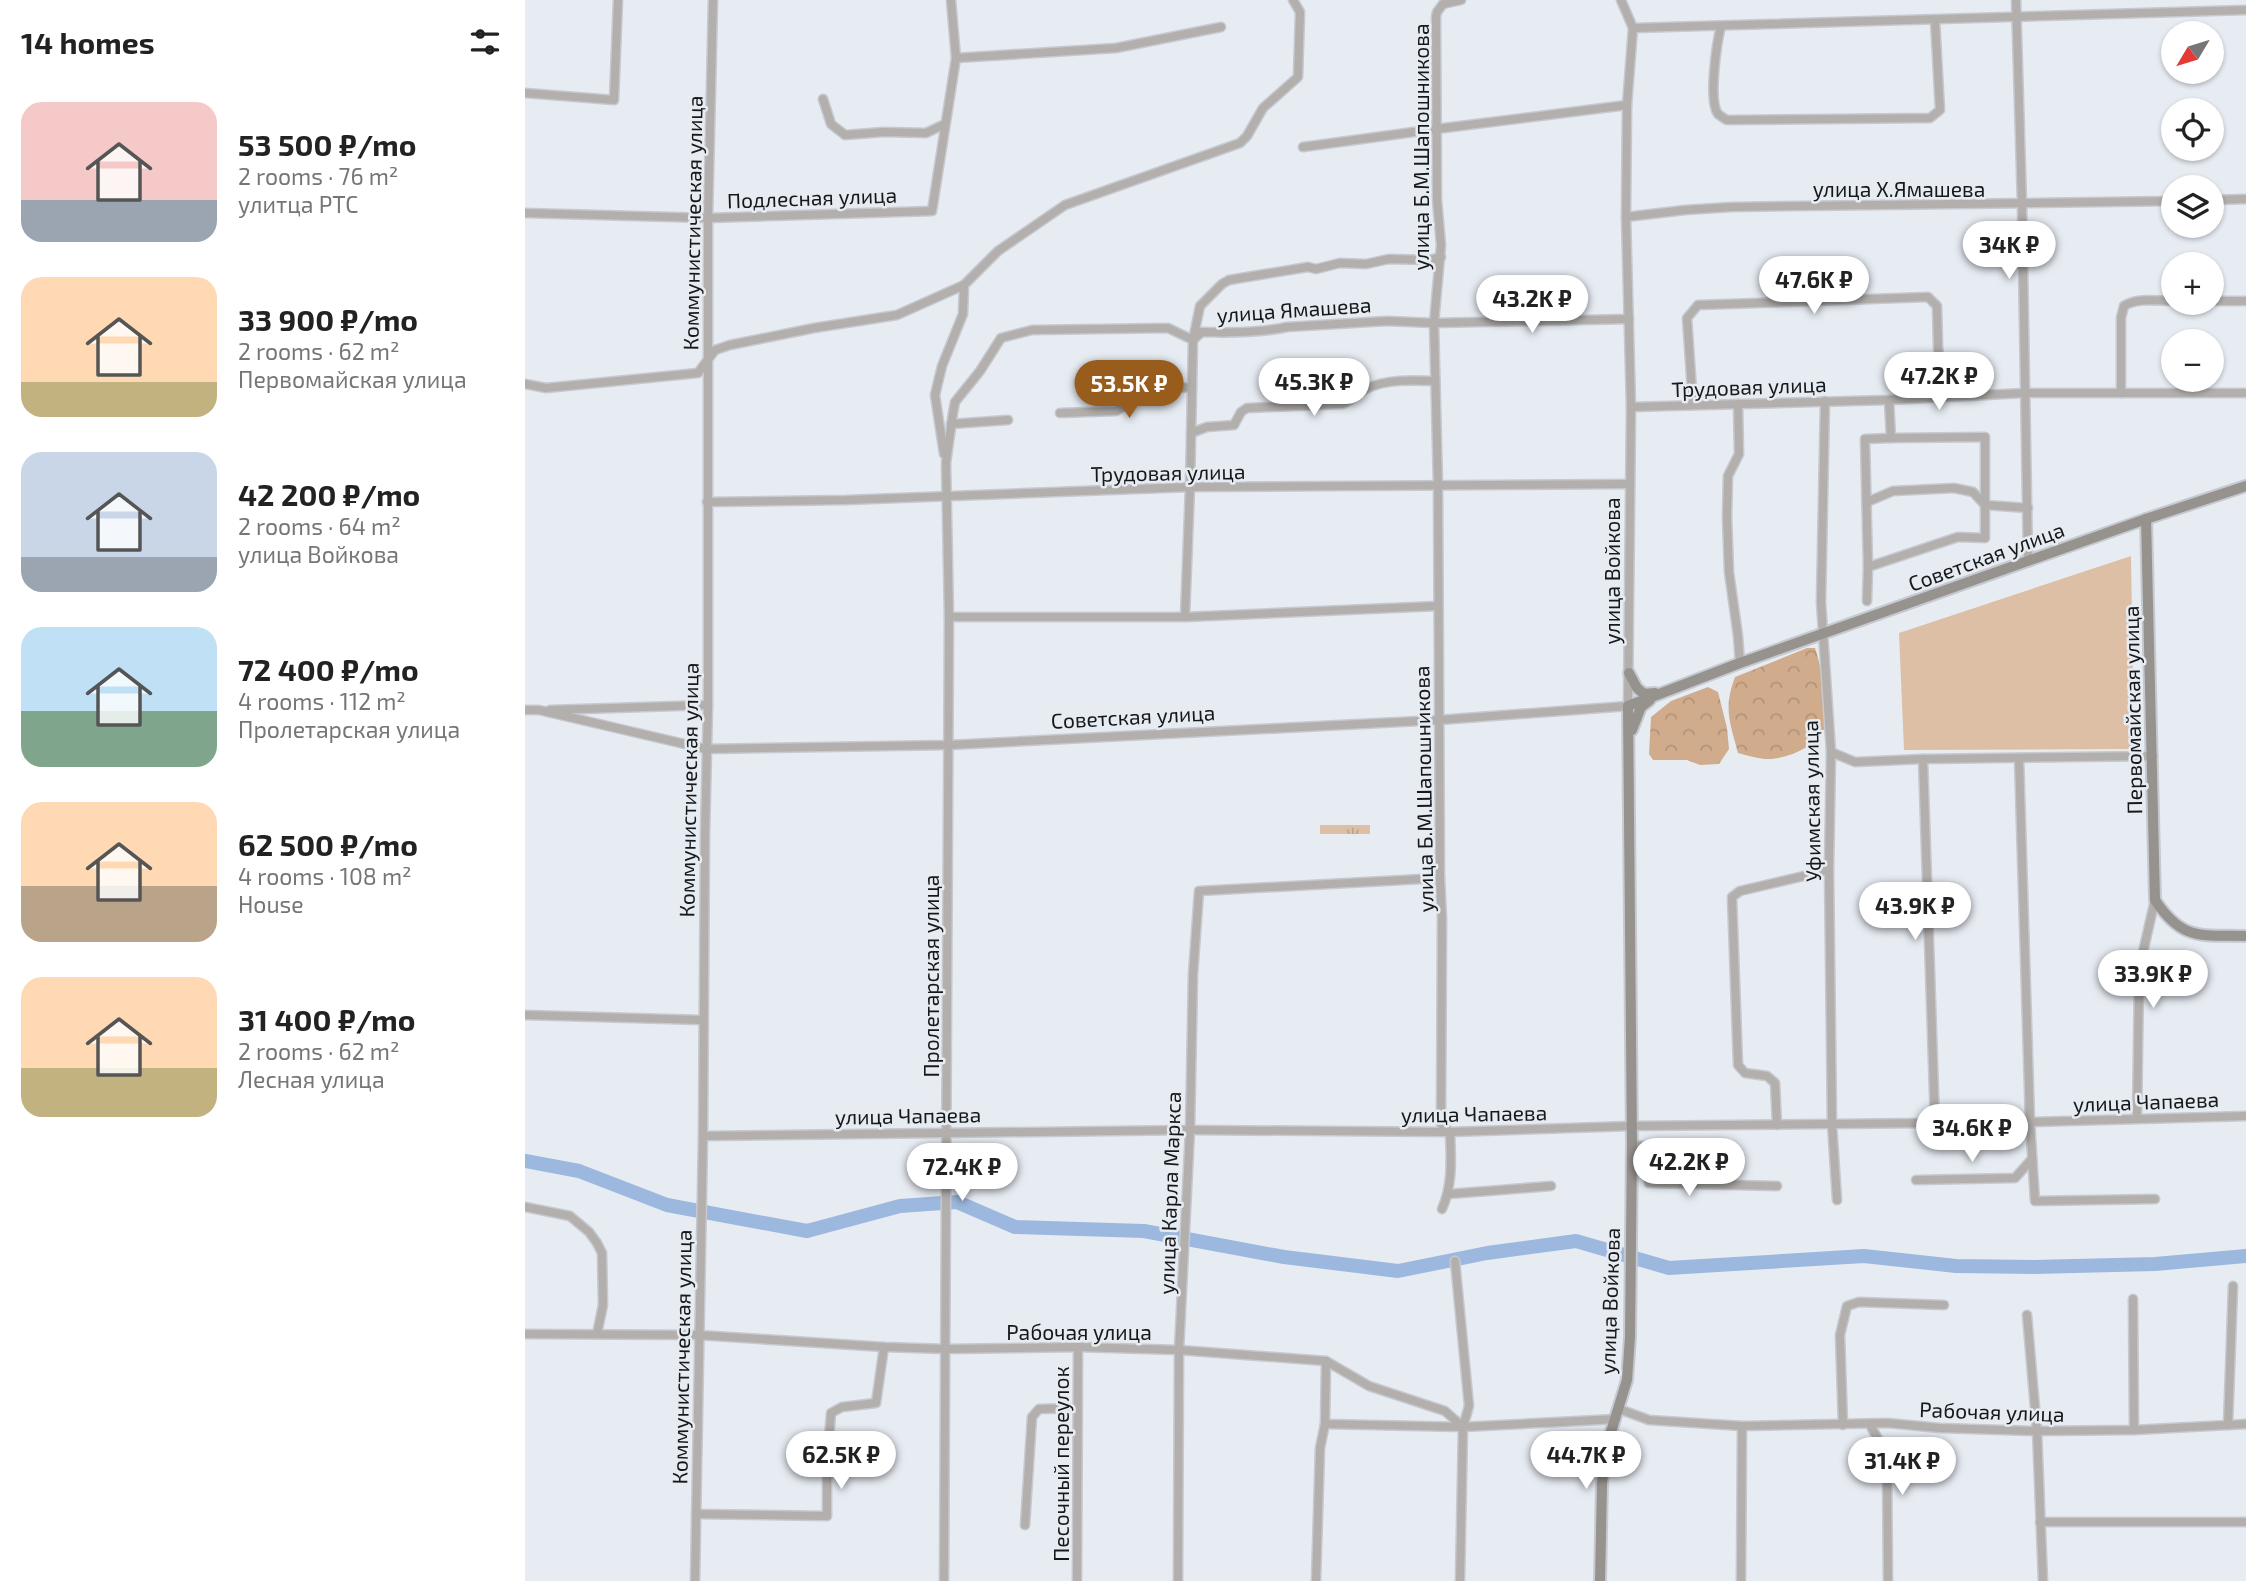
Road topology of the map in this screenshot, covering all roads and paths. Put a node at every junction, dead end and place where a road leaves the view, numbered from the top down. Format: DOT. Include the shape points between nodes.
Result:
graph roads {
  1 [pos="618,0"];
  2 [pos="713,0"];
  3 [pos="951,0"];
  4 [pos="1293,0"];
  5 [pos="1435,0"];
  6 [pos="1461,0"];
  7 [pos="2016,0"];
  8 [pos="1622,1"];
  9 [pos="2246,10"];
  10 [pos="1437,12"];
  11 [pos="2016,16"];
  12 [pos="1935,20"];
  13 [pos="1221,26"];
  14 [pos="1721,26"];
  15 [pos="1633,28"];
  16 [pos="955,58"];
  17 [pos="525,93"];
  18 [pos="823,99"];
  19 [pos="1627,105"];
  20 [pos="946,124"];
  21 [pos="1436,129"];
  22 [pos="1303,147"];
  23 [pos="2246,199"];
  24 [pos="2224,200"];
  25 [pos="2161,201"];
  26 [pos="2022,204"];
  27 [pos="525,213"];
  28 [pos="1626,217"];
  29 [pos="708,218"];
  30 [pos="1441,257"];
  31 [pos="964,285"];
  32 [pos="2161,301"];
  33 [pos="2224,301"];
  34 [pos="2246,301"];
  35 [pos="1629,319"];
  36 [pos="1434,323"];
  37 [pos="1193,340"];
  38 [pos="707,362"];
  39 [pos="1434,381"];
  40 [pos="525,384"];
  41 [pos="1192,387"];
  42 [pos="2024,393"];
  43 [pos="2122,393"];
  44 [pos="2246,393"];
  45 [pos="1942,397"];
  46 [pos="1889,400"];
  47 [pos="1825,401"];
  48 [pos="1738,404"];
  49 [pos="1693,405"];
  50 [pos="1631,407"];
  51 [pos="1060,413"];
  52 [pos="1008,420"];
  53 [pos="951,424"];
  54 [pos="1191,433"];
  55 [pos="1891,438"];
  56 [pos="946,463"];
  57 [pos="1630,484"];
  58 [pos="1438,486"];
  59 [pos="2246,486"];
  60 [pos="1191,487"];
  61 [pos="947,496"];
  62 [pos="707,502"];
  63 [pos="1867,502"];
  64 [pos="1985,505"];
  65 [pos="2028,508"];
  66 [pos="2146,519"];
  67 [pos="2028,561"];
  68 [pos="1868,567"];
  69 [pos="1867,601"];
  70 [pos="1438,606"];
  71 [pos="949,617"];
  72 [pos="1185,617"];
  73 [pos="1822,635"];
  74 [pos="1740,663"];
  75 [pos="1629,673"];
  76 [pos="1661,693"];
  77 [pos="708,705"];
  78 [pos="1628,706"];
  79 [pos="525,710"];
  80 [pos="540,710"];
  81 [pos="1439,720"];
  82 [pos="1629,739"];
  83 [pos="949,746"];
  84 [pos="706,749"];
  85 [pos="1831,752"];
  86 [pos="2153,756"];
  87 [pos="2019,758"];
  88 [pos="1923,759"];
  89 [pos="1829,870"];
  90 [pos="1440,878"];
  91 [pos="2155,900"];
  92 [pos="2246,936"];
  93 [pos="525,1015"];
  94 [pos="703,1020"];
  95 [pos="2246,1116"];
  96 [pos="2137,1118"];
  97 [pos="2030,1122"];
  98 [pos="1935,1123"];
  99 [pos="1832,1124"];
  100 [pos="1777,1125"];
  101 [pos="1631,1126"];
  102 [pos="1190,1130"];
  103 [pos="947,1132"];
  104 [pos="1450,1132"];
  105 [pos="703,1136"];
  106 [pos="1632,1145"];
  107 [pos="2032,1159"];
  108 [pos="1916,1180"];
  109 [pos="1551,1186"];
  110 [pos="1777,1186"];
  111 [pos="1449,1194"];
  112 [pos="2155,1199"];
  113 [pos="1837,1200"];
  114 [pos="525,1207"];
  115 [pos="1442,1209"];
  116 [pos="1455,1261"];
  117 [pos="2233,1286"];
  118 [pos="2133,1299"];
  119 [pos="1944,1305"];
  120 [pos="2027,1315"];
  121 [pos="525,1334"];
  122 [pos="597,1334"];
  123 [pos="698,1335"];
  124 [pos="884,1347"];
  125 [pos="1078,1347"];
  126 [pos="946,1349"];
  127 [pos="1179,1350"];
  128 [pos="1327,1361"];
  129 [pos="1076,1408"];
  130 [pos="1617,1414"];
  131 [pos="1325,1424"];
  132 [pos="2228,1424"];
  133 [pos="2246,1424"];
  134 [pos="1843,1425"];
  135 [pos="1870,1425"];
  136 [pos="1742,1426"];
  137 [pos="1463,1427"];
  138 [pos="2134,1430"];
  139 [pos="2036,1432"];
  140 [pos="696,1514"];
  141 [pos="2040,1522"];
  142 [pos="2246,1522"];
  143 [pos="1025,1525"];
  144 [pos="695,1581"];
  145 [pos="944,1581"];
  146 [pos="1077,1581"];
  147 [pos="1178,1581"];
  148 [pos="1316,1581"];
  149 [pos="1460,1581"];
  150 [pos="1599,1581"];
  151 [pos="1741,1581"];
  152 [pos="1888,1581"];
  153 [pos="2043,1581"];
  1 -- 17 [label="street" via="614,100"];
  2 -- 29 [label="street, Коммунистическая улица"];
  3 -- 16 [label="street"];
  4 -- 31 [label="street" via="1300,12 1299,77 1263,108 1240,143 1065,205 998,251"];
  5 -- 10 [label="street"];
  6 -- 10 [label="street, улица Б.М.Шапошникова" via="1448,2"];
  7 -- 11 [label="street"];
  8 -- 15 [label="street, улица Войкова"];
  9 -- 11 [label="street"];
  10 -- 21 [label="street, улица Б.М.Шапошникова"];
  11 -- 12 [label="street"];
  11 -- 26 [label="street"];
  12 -- 14 [label="street"];
  12 -- 14 [label="street" via="1940,110 1930,118 1727,120 1718,114 1714,103 1715,48"];
  13 -- 16 [label="street" via="1116,48"];
  14 -- 15 [label="street"];
  15 -- 19 [label="street, улица Войкова"];
  16 -- 20 [label="street"];
  18 -- 20 [label="street" via="831,124 845,135 926,133"];
  19 -- 21 [label="street"];
  19 -- 28 [label="street, улица Войкова"];
  20 -- 29 [label="street, Подлесная улица" via="932,211"];
  21 -- 22 [label="street"];
  21 -- 30 [label="street, улица Б.М.Шапошникова"];
  23 -- 24 [label="street"];
  25 -- 26 [label="street, улица Х.Ямашева"];
  26 -- 28 [label="street, улица Х.Ямашева" via="1731,207"];
  26 -- 42 [label="street"];
  27 -- 29 [label="street, Подлесная улица"];
  28 -- 35 [label="street, улица Войкова"];
  29 -- 38 [label="street, Коммунистическая улица"];
  30 -- 36 [label="street, улица Б.М.Шапошникова"];
  30 -- 37 [label="street, улица Ямашева" via="1340,263 1229,280 1200,306"];
  31 -- 38 [label="street" via="897,315 730,345 715,350"];
  31 -- 56 [label="street" via="963,314 935,394"];
  32 -- 43 [label="street" via="2124,306"];
  33 -- 34 [label="street"];
  35 -- 36 [label="street"];
  35 -- 50 [label="street, улица Войкова"];
  36 -- 37 [label="street, улица Ямашева" via="1387,321 1202,332"];
  36 -- 39 [label="street, улица Б.М.Шапошникова"];
  37 -- 41 [label="street"];
  37 -- 53 [label="street, улица Ямашева" via="1168,328 1032,330 1001,338 955,402"];
  38 -- 40 [label="street" via="698,373 546,388"];
  38 -- 62 [label="street, Коммунистическая улица"];
  39 -- 54 [label="street" via="1376,385 1342,404 1247,408 1234,425"];
  39 -- 58 [label="street, улица Б.М.Шапошникова"];
  41 -- 51 [label="street" via="1152,390 1116,411"];
  41 -- 54 [label="street"];
  42 -- 43 [label="street, Трудовая улица"];
  42 -- 45 [label="street, Трудовая улица"];
  42 -- 65 [label="street"];
  43 -- 44 [label="street, Трудовая улица"];
  45 -- 46 [label="street, Трудовая улица"];
  45 -- 49 [label="street" via="1937,306 1928,298 1915,298 1698,305 1688,318"];
  46 -- 47 [label="street, Трудовая улица"];
  46 -- 55 [label="street"];
  47 -- 48 [label="street, Трудовая улица"];
  47 -- 73 [label="street, Уфимская улица"];
  48 -- 49 [label="street, Трудовая улица"];
  48 -- 74 [label="street" via="1739,454 1728,476 1727,517"];
  49 -- 50 [label="street, Трудовая улица"];
  50 -- 57 [label="street, улица Войкова"];
  52 -- 53 [label="street"];
  53 -- 56 [label="street, улица Ямашева"];
  54 -- 60 [label="street"];
  55 -- 63 [label="street" via="1865,439"];
  55 -- 64 [label="street" via="1985,437"];
  56 -- 61 [label="street, улица Ямашева"];
  57 -- 58 [label="street, Трудовая улица"];
  57 -- 75 [label="street, улица Войкова"];
  58 -- 60 [label="street, Трудовая улица"];
  58 -- 70 [label="street, улица Б.М.Шапошникова"];
  59 -- 66 [label="main road, Советская улица"];
  60 -- 61 [label="street, Трудовая улица"];
  60 -- 72 [label="street"];
  61 -- 62 [label="street, Трудовая улица"];
  61 -- 71 [label="street, Пролетарская улица"];
  62 -- 77 [label="street, Коммунистическая улица"];
  63 -- 64 [label="street" via="1893,491 1954,488 1973,492"];
  63 -- 68 [label="street"];
  64 -- 65 [label="street"];
  64 -- 68 [label="street" via="1985,538 1958,537"];
  65 -- 67 [label="street"];
  66 -- 67 [label="main road, Советская улица"];
  66 -- 86 [label="main road, Первомайская улица"];
  67 -- 73 [label="main road, Советская улица"];
  68 -- 69 [label="street"];
  70 -- 72 [label="street"];
  70 -- 81 [label="street, улица Б.М.Шапошникова"];
  71 -- 72 [label="street"];
  71 -- 83 [label="street, Пролетарская улица"];
  73 -- 74 [label="main road, Советская улица"];
  73 -- 85 [label="street, Уфимская улица"];
  74 -- 76 [label="main road, Советская улица"];
  75 -- 76 [label="main road" via="1644,694"];
  75 -- 78 [label="street, улица Войкова"];
  76 -- 78 [label="main road, Советская улица"];
  76 -- 82 [label="main road" via="1641,706"];
  77 -- 80 [label="street"];
  77 -- 84 [label="street, Коммунистическая улица"];
  78 -- 81 [label="street, Советская улица"];
  78 -- 82 [label="main road, улица Войкова"];
  79 -- 80 [label="street, Советская улица"];
  80 -- 84 [label="street, Советская улица"];
  81 -- 83 [label="street, Советская улица"];
  81 -- 90 [label="street, улица Б.М.Шапошникова"];
  82 -- 101 [label="main road, улица Войкова"];
  83 -- 84 [label="street, Советская улица"];
  83 -- 103 [label="street, Пролетарская улица"];
  84 -- 94 [label="street, Коммунистическая улица"];
  85 -- 88 [label="street" via="1854,762"];
  85 -- 89 [label="street, Уфимская улица"];
  86 -- 87 [label="street"];
  86 -- 91 [label="main road, Первомайская улица"];
  87 -- 88 [label="street"];
  87 -- 97 [label="street"];
  88 -- 98 [label="street"];
  89 -- 99 [label="street, Уфимская улица"];
  89 -- 100 [label="street" via="1731,897 1738,1065 1745,1073 1767,1076 1775,1083"];
  90 -- 102 [label="street, улица Карла Маркса" via="1199,891"];
  90 -- 104 [label="street, улица Б.М.Шапошникова" via="1441,1124"];
  91 -- 92 [label="main road" via="2167,917 2194,934"];
  91 -- 96 [label="street, Первомайская улица" via="2139,981"];
  93 -- 94 [label="street"];
  94 -- 105 [label="street, Коммунистическая улица"];
  95 -- 96 [label="street, улица Чапаева"];
  96 -- 97 [label="street, улица Чапаева"];
  97 -- 98 [label="street, улица Чапаева"];
  97 -- 107 [label="street"];
  98 -- 99 [label="street, улица Чапаева"];
  99 -- 100 [label="street, улица Чапаева"];
  99 -- 113 [label="street, Уфимская улица"];
  100 -- 101 [label="street, улица Чапаева"];
  101 -- 104 [label="street, улица Чапаева"];
  101 -- 106 [label="main road, улица Войкова"];
  102 -- 103 [label="street, улица Чапаева"];
  102 -- 104 [label="street, улица Чапаева"];
  102 -- 127 [label="street, улица Карла Маркса"];
  103 -- 105 [label="street, улица Чапаева"];
  103 -- 126 [label="street, Пролетарская улица"];
  104 -- 111 [label="street, улица Б.М.Шапошникова"];
  105 -- 123 [label="street, Коммунистическая улица"];
  106 -- 110 [label="street, улица Войкова" via="1644,1146 1649,1183"];
  106 -- 130 [label="main road, улица Войкова" via="1630,1337"];
  107 -- 108 [label="street" via="2015,1178"];
  107 -- 112 [label="street" via="2035,1201"];
  109 -- 111 [label="street"];
  111 -- 115 [label="street, улица Б.М.Шапошникова"];
  114 -- 122 [label="street" via="570,1216 597,1243 602,1253 603,1305"];
  116 -- 137 [label="street" via="1468,1379 1469,1406"];
  117 -- 132 [label="street"];
  118 -- 138 [label="street"];
  119 -- 134 [label="street" via="1847,1306 1840,1335"];
  120 -- 139 [label="street"];
  121 -- 122 [label="street, Рабочая улица"];
  122 -- 123 [label="street, Рабочая улица"];
  123 -- 124 [label="street, Рабочая улица"];
  123 -- 140 [label="street, Коммунистическая улица"];
  124 -- 126 [label="street, Рабочая улица"];
  124 -- 140 [label="street" via="876,1403 842,1406 831,1413 827,1516"];
  125 -- 126 [label="street, Рабочая улица"];
  125 -- 127 [label="street, Рабочая улица"];
  125 -- 129 [label="street, Песочный переулок"];
  126 -- 145 [label="street, Пролетарская улица"];
  127 -- 128 [label="street, Рабочая улица"];
  127 -- 147 [label="street, улица Карла Маркса"];
  128 -- 131 [label="street"];
  128 -- 137 [label="street, Рабочая улица" via="1369,1386 1445,1411"];
  129 -- 143 [label="street" via="1039,1409 1032,1418"];
  129 -- 146 [label="street, Песочный переулок"];
  130 -- 136 [label="street, Рабочая улица"];
  130 -- 137 [label="street, Рабочая улица"];
  130 -- 150 [label="main road, улица Войкова" via="1606,1448 1602,1485"];
  131 -- 137 [label="street"];
  131 -- 148 [label="street" via="1320,1448"];
  132 -- 133 [label="street, Рабочая улица"];
  132 -- 138 [label="street, Рабочая улица"];
  134 -- 135 [label="street, Рабочая улица"];
  134 -- 136 [label="street, Рабочая улица"];
  135 -- 139 [label="street, Рабочая улица"];
  135 -- 152 [label="street" via="1887,1467"];
  136 -- 151 [label="street"];
  137 -- 149 [label="street"];
  138 -- 139 [label="street, Рабочая улица"];
  139 -- 141 [label="street"];
  140 -- 144 [label="street, Коммунистическая улица"];
  141 -- 142 [label="street"];
  141 -- 153 [label="street"];
}
